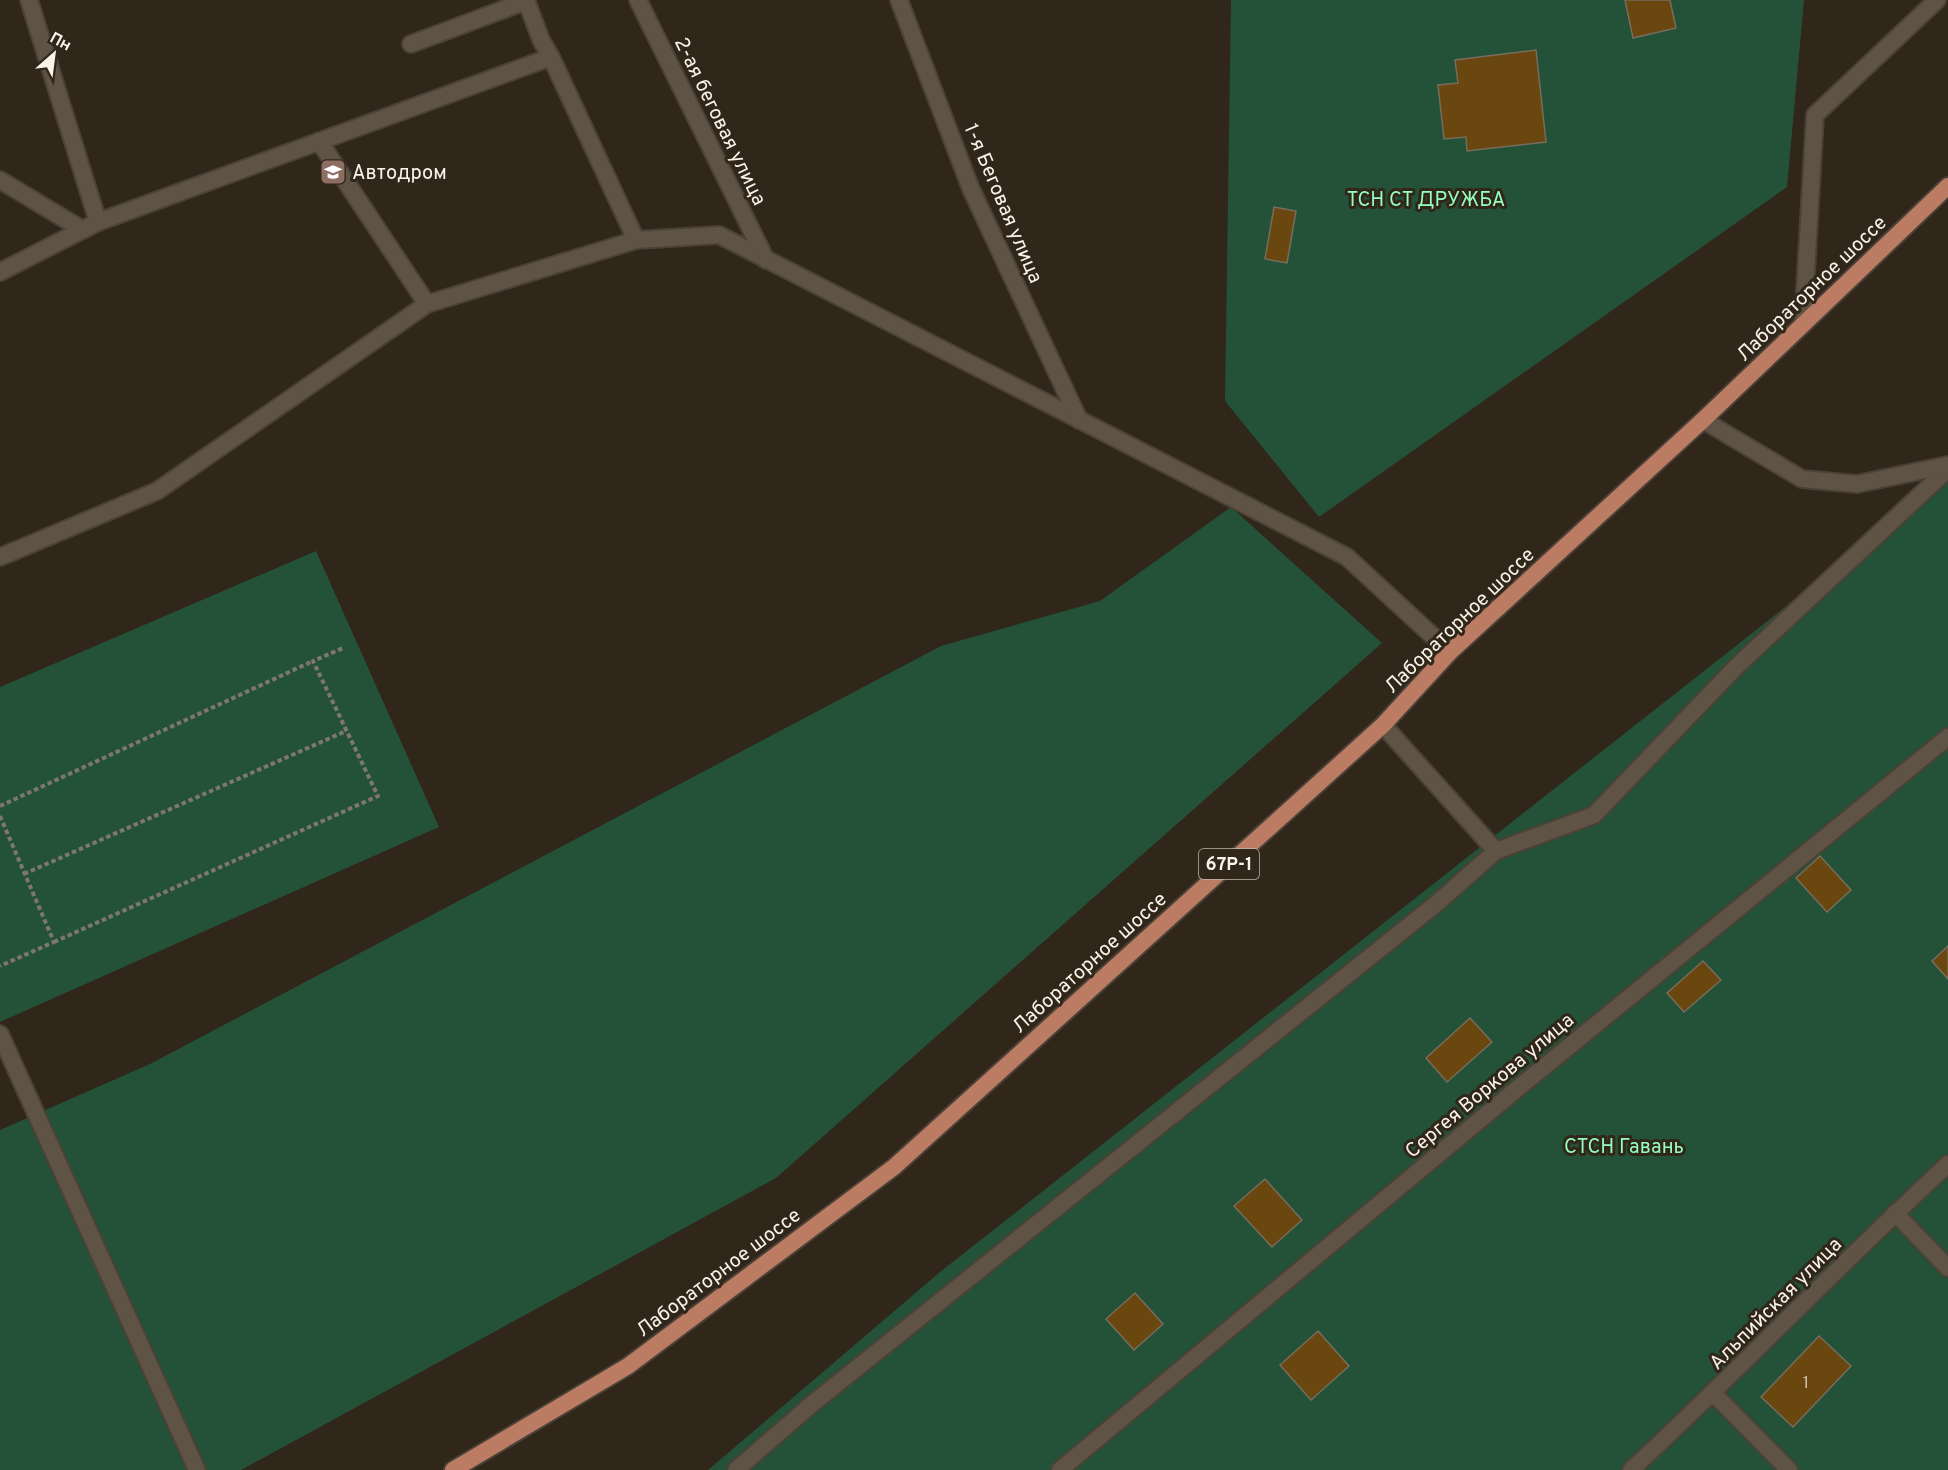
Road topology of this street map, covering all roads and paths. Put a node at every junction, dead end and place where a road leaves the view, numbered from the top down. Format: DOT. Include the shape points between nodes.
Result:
graph roads {
  1 [pos="29,0"];
  2 [pos="526,0"];
  3 [pos="638,0"];
  4 [pos="899,0"];
  5 [pos="1937,0"];
  6 [pos="411,44"];
  7 [pos="551,57"];
  8 [pos="319,141"];
  9 [pos="0,180"];
  10 [pos="1948,186"];
  11 [pos="91,226"];
  12 [pos="636,240"];
  13 [pos="766,260"];
  14 [pos="0,272"];
  15 [pos="427,304"];
  16 [pos="1803,325"];
  17 [pos="1078,420"];
  18 [pos="1703,420"];
  19 [pos="1948,467"];
  20 [pos="0,557"];
  21 [pos="343,648"];
  22 [pos="1450,652"];
  23 [pos="313,661"];
  24 [pos="1383,726"];
  25 [pos="346,731"];
  26 [pos="1948,737"];
  27 [pos="0,806"];
  28 [pos="0,816"];
  29 [pos="1496,851"];
  30 [pos="24,874"];
  31 [pos="54,942"];
  32 [pos="0,966"];
  33 [pos="0,1034"];
  34 [pos="1948,1164"];
  35 [pos="1895,1214"];
  36 [pos="1948,1268"];
  37 [pos="1713,1393"];
  38 [pos="197,1470"];
  39 [pos="453,1470"];
  40 [pos="736,1470"];
  41 [pos="1060,1470"];
  42 [pos="1631,1470"];
  43 [pos="1789,1470"];
  1 -- 11 [label="street"];
  2 -- 6 [label="street"];
  2 -- 7 [label="street"];
  3 -- 13 [label="street, 2-ая беговая улица"];
  4 -- 17 [label="street, 1-я Беговая улица" via="971,189"];
  5 -- 16 [label="street" via="1815,115"];
  7 -- 8 [label="street"];
  7 -- 12 [label="street"];
  8 -- 11 [label="street"];
  8 -- 15 [label="street"];
  9 -- 11 [label="street"];
  10 -- 16 [label="main road, Лабораторное шоссе / 67Р-1"];
  11 -- 14 [label="street"];
  12 -- 13 [label="street" via="719,236"];
  12 -- 15 [label="street"];
  13 -- 17 [label="street"];
  15 -- 20 [label="street" via="157,491"];
  16 -- 18 [label="main road, Лабораторное шоссе / 67Р-1"];
  17 -- 22 [label="street" via="1347,557"];
  18 -- 19 [label="street" via="1802,479 1857,484"];
  18 -- 22 [label="main road, Лабораторное шоссе / 67Р-1"];
  19 -- 29 [label="street" via="1737,666 1594,815"];
  21 -- 23 [label="path"];
  22 -- 24 [label="main road, Лабораторное шоссе / 67Р-1"];
  23 -- 25 [label="path"];
  23 -- 27 [label="path"];
  24 -- 29 [label="street"];
  24 -- 39 [label="main road, Лабораторное шоссе / 67Р-1" via="894,1167 628,1366"];
  25 -- 30 [label="path"];
  25 -- 31 [label="path" via="378,796"];
  26 -- 41 [label="street, Сергея Воркова улица"];
  28 -- 30 [label="path"];
  29 -- 40 [label="street" via="1427,912 812,1404"];
  30 -- 31 [label="path"];
  31 -- 32 [label="path"];
  33 -- 38 [label="street"];
  34 -- 35 [label="street, Альпийская улица"];
  35 -- 36 [label="street"];
  35 -- 37 [label="street, Альпийская улица"];
  37 -- 42 [label="street, Альпийская улица"];
  37 -- 43 [label="street"];
}
